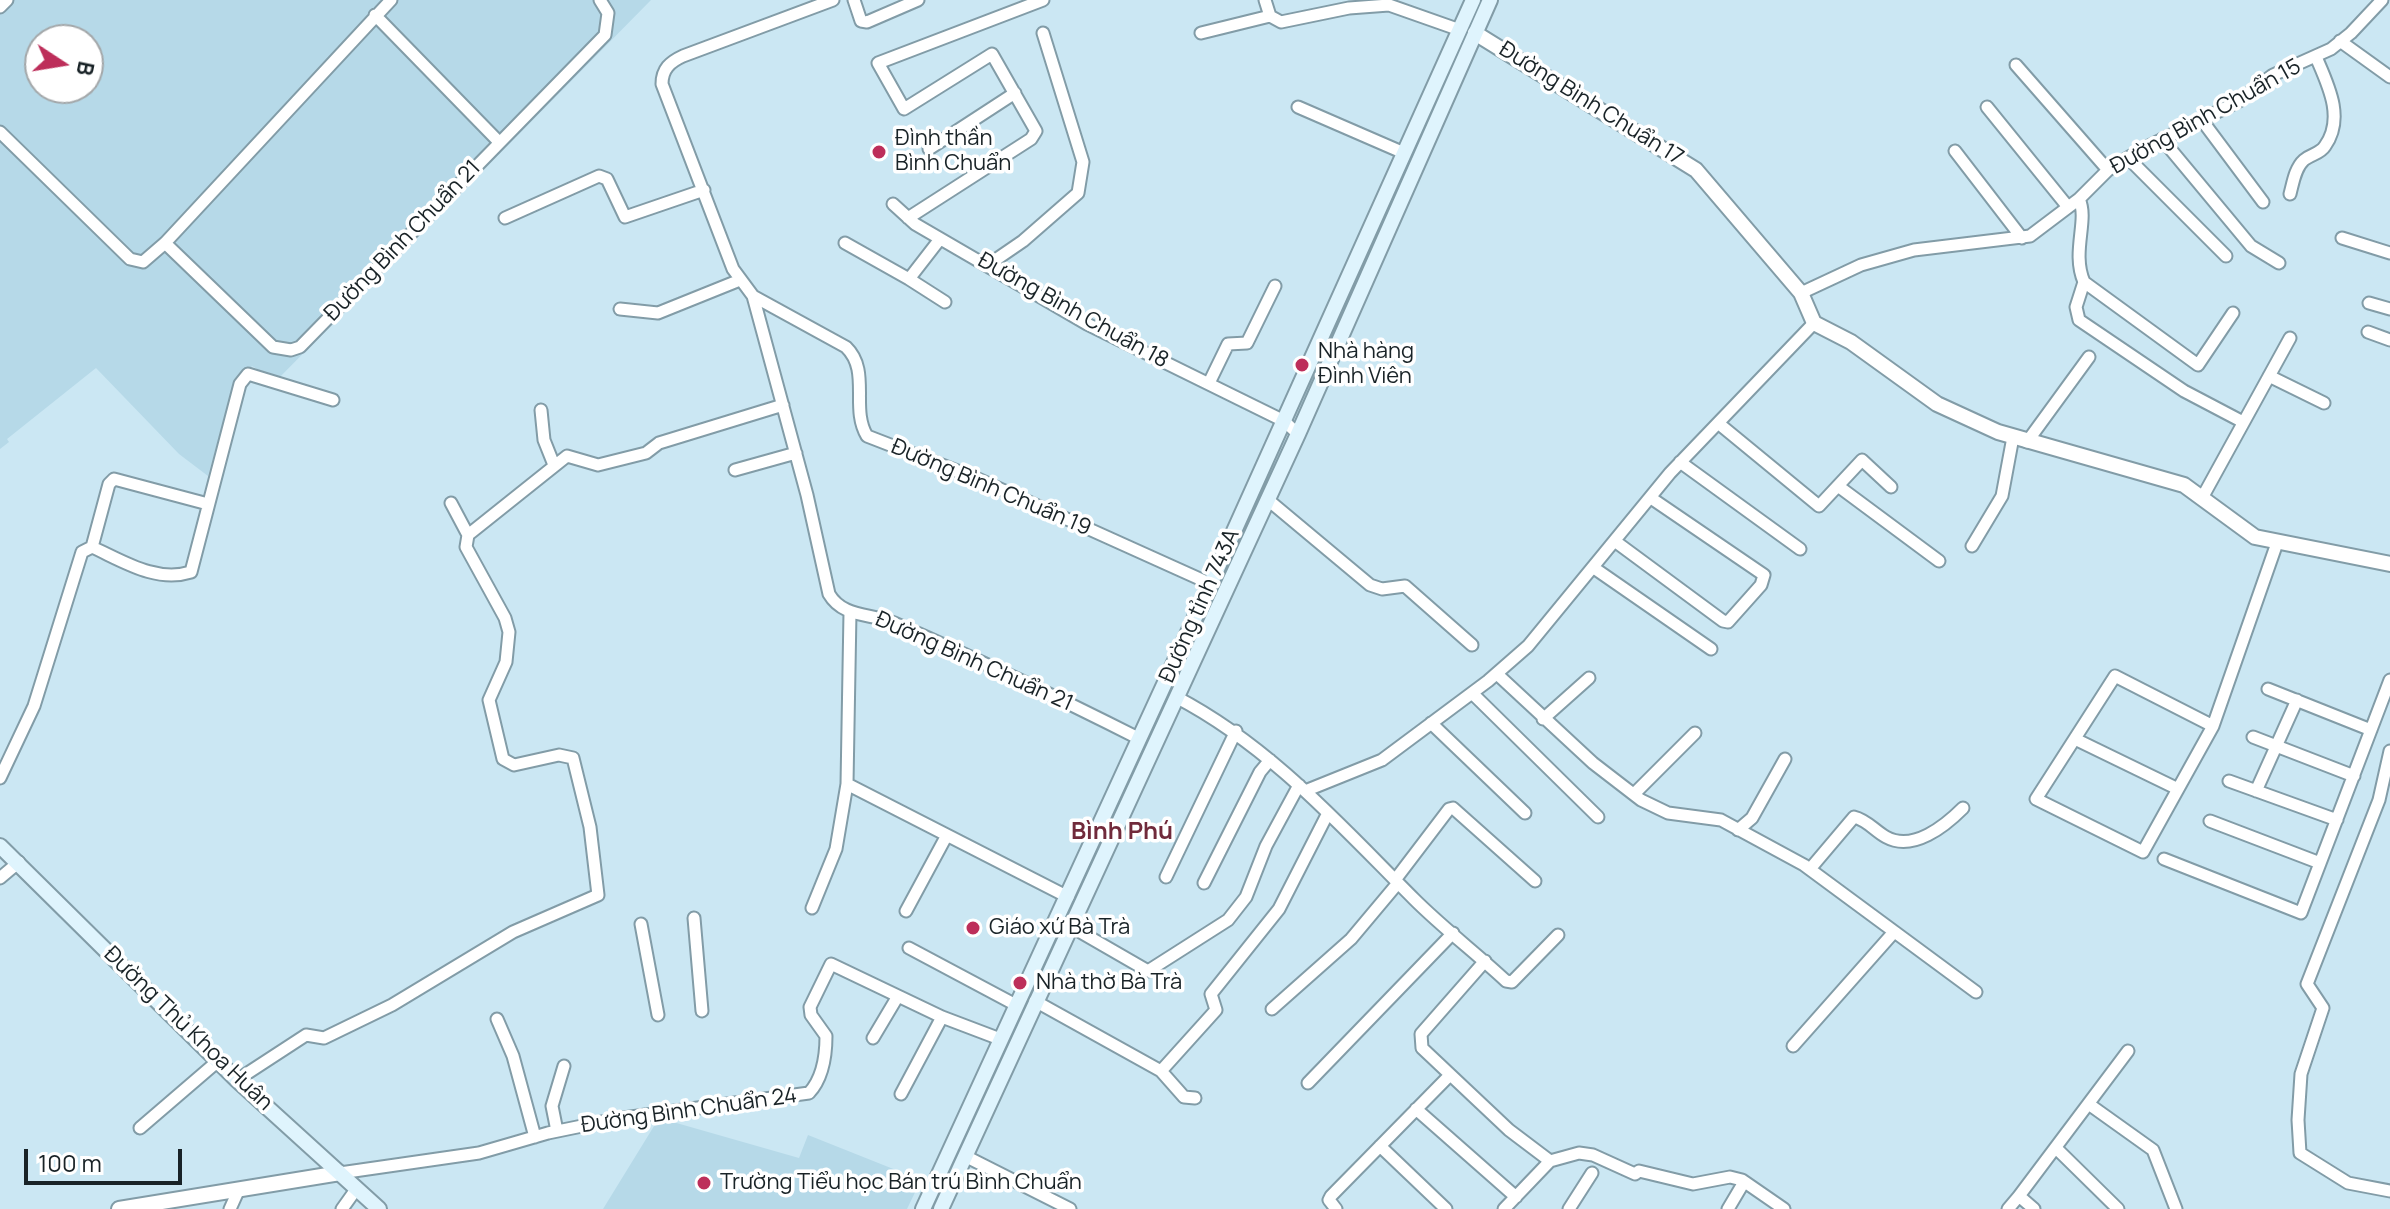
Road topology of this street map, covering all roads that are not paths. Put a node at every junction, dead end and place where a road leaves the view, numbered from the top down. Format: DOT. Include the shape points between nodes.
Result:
graph roads {
  1 [pos="7,0"];
  2 [pos="391,0"];
  3 [pos="600,0"];
  4 [pos="833,0"];
  5 [pos="854,0"];
  6 [pos="918,0"];
  7 [pos="1002,0"];
  8 [pos="1043,0"];
  9 [pos="1265,0"];
  10 [pos="1473,0"];
  11 [pos="1490,0"];
  12 [pos="2382,0"];
  13 [pos="0,7"];
  14 [pos="1008,12"];
  15 [pos="375,15"];
  16 [pos="1270,16"];
  17 [pos="1467,32"];
  18 [pos="1043,33"];
  19 [pos="1201,33"];
  20 [pos="2340,41"];
  21 [pos="2316,57"];
  22 [pos="2016,65"];
  23 [pos="2390,77"];
  24 [pos="1015,93"];
  25 [pos="1298,107"];
  26 [pos="1987,107"];
  27 [pos="2201,119"];
  28 [pos="0,132"];
  29 [pos="2162,139"];
  30 [pos="499,142"];
  31 [pos="929,149"];
  32 [pos="1955,151"];
  33 [pos="1404,153"];
  34 [pos="2128,158"];
  35 [pos="2108,170"];
  36 [pos="704,190"];
  37 [pos="2290,194"];
  38 [pos="2079,199"];
  39 [pos="2263,202"];
  40 [pos="893,204"];
  41 [pos="2068,207"];
  42 [pos="505,218"];
  43 [pos="908,218"];
  44 [pos="2022,238"];
  45 [pos="2342,238"];
  46 [pos="940,239"];
  47 [pos="165,243"];
  48 [pos="845,243"];
  49 [pos="2390,253"];
  50 [pos="2226,256"];
  51 [pos="2279,263"];
  52 [pos="988,265"];
  53 [pos="909,279"];
  54 [pos="740,280"];
  55 [pos="2084,282"];
  56 [pos="1275,286"];
  57 [pos="1801,293"];
  58 [pos="753,296"];
  59 [pos="945,302"];
  60 [pos="2369,303"];
  61 [pos="620,309"];
  62 [pos="2390,309"];
  63 [pos="2233,313"];
  64 [pos="1814,323"];
  65 [pos="2368,332"];
  66 [pos="2290,338"];
  67 [pos="2390,340"];
  68 [pos="2089,357"];
  69 [pos="2269,376"];
  70 [pos="1209,383"];
  71 [pos="333,400"];
  72 [pos="2324,403"];
  73 [pos="783,405"];
  74 [pos="541,410"];
  75 [pos="1284,421"];
  76 [pos="2243,422"];
  77 [pos="1718,423"];
  78 [pos="1298,434"];
  79 [pos="2020,439"];
  80 [pos="796,453"];
  81 [pos="1680,462"];
  82 [pos="554,465"];
  83 [pos="735,470"];
  84 [pos="1838,486"];
  85 [pos="1891,487"];
  86 [pos="1651,498"];
  87 [pos="2202,498"];
  88 [pos="1267,499"];
  89 [pos="451,503"];
  90 [pos="208,504"];
  91 [pos="468,535"];
  92 [pos="1616,542"];
  93 [pos="2277,543"];
  94 [pos="1972,546"];
  95 [pos="92,547"];
  96 [pos="1800,549"];
  97 [pos="1939,561"];
  98 [pos="2390,564"];
  99 [pos="1594,568"];
  100 [pos="1211,584"];
  101 [pos="850,612"];
  102 [pos="1472,645"];
  103 [pos="1711,649"];
  104 [pos="1497,674"];
  105 [pos="1589,678"];
  106 [pos="2390,680"];
  107 [pos="2268,689"];
  108 [pos="1472,693"];
  109 [pos="1176,697"];
  110 [pos="2297,700"];
  111 [pos="1543,719"];
  112 [pos="1431,723"];
  113 [pos="2213,726"];
  114 [pos="2371,730"];
  115 [pos="1236,731"];
  116 [pos="1695,733"];
  117 [pos="2253,737"];
  118 [pos="1140,739"];
  119 [pos="2075,739"];
  120 [pos="2277,746"];
  121 [pos="2390,751"];
  122 [pos="1785,759"];
  123 [pos="1270,760"];
  124 [pos="2354,776"];
  125 [pos="0,778"];
  126 [pos="2229,781"];
  127 [pos="847,784"];
  128 [pos="1302,788"];
  129 [pos="2178,789"];
  130 [pos="2256,791"];
  131 [pos="1634,794"];
  132 [pos="1963,808"];
  133 [pos="1328,813"];
  134 [pos="1525,813"];
  135 [pos="1598,817"];
  136 [pos="2337,820"];
  137 [pos="2210,821"];
  138 [pos="1738,830"];
  139 [pos="947,835"];
  140 [pos="0,846"];
  141 [pos="2164,859"];
  142 [pos="19,862"];
  143 [pos="2320,863"];
  144 [pos="1810,869"];
  145 [pos="1166,877"];
  146 [pos="0,878"];
  147 [pos="1535,881"];
  148 [pos="1397,882"];
  149 [pos="1204,883"];
  150 [pos="1068,897"];
  151 [pos="812,908"];
  152 [pos="906,911"];
  153 [pos="694,918"];
  154 [pos="641,924"];
  155 [pos="1070,926"];
  156 [pos="1894,932"];
  157 [pos="1453,933"];
  158 [pos="1558,935"];
  159 [pos="909,948"];
  160 [pos="1485,961"];
  161 [pos="1038,976"];
  162 [pos="1976,992"];
  163 [pos="898,996"];
  164 [pos="1035,1001"];
  165 [pos="1016,1005"];
  166 [pos="1272,1009"];
  167 [pos="702,1011"];
  168 [pos="658,1015"];
  169 [pos="942,1017"];
  170 [pos="497,1019"];
  171 [pos="873,1038"];
  172 [pos="1000,1039"];
  173 [pos="1793,1046"];
  174 [pos="2128,1051"];
  175 [pos="218,1061"];
  176 [pos="564,1066"];
  177 [pos="1161,1071"];
  178 [pos="1449,1076"];
  179 [pos="237,1080"];
  180 [pos="1308,1083"];
  181 [pos="901,1094"];
  182 [pos="1195,1098"];
  183 [pos="2090,1105"];
  184 [pos="1416,1109"];
  185 [pos="140,1128"];
  186 [pos="557,1131"];
  187 [pos="535,1137"];
  188 [pos="1380,1146"];
  189 [pos="2057,1149"];
  190 [pos="965,1156"];
  191 [pos="1550,1161"];
  192 [pos="340,1173"];
  193 [pos="1592,1173"];
  194 [pos="1744,1182"];
  195 [pos="357,1188"];
  196 [pos="239,1189"];
  197 [pos="2390,1191"];
  198 [pos="2019,1196"];
  199 [pos="1516,1197"];
  200 [pos="119,1209"];
  201 [pos="230,1209"];
  202 [pos="342,1209"];
  203 [pos="379,1209"];
  204 [pos="923,1209"];
  205 [pos="941,1209"];
  206 [pos="1070,1209"];
  207 [pos="1336,1209"];
  208 [pos="1446,1209"];
  209 [pos="1504,1209"];
  210 [pos="1569,1209"];
  211 [pos="1728,1209"];
  212 [pos="1784,1209"];
  213 [pos="2008,1209"];
  214 [pos="2034,1209"];
  215 [pos="2118,1209"];
  216 [pos="2176,1209"];
  1 -- 13 [label="street"];
  2 -- 15 [label="street"];
  3 -- 30 [label="street, Đường Bình Chuẩn 21" via="608,13 605,35"];
  4 -- 36 [label="street" via="683,56 665,70 662,84"];
  5 -- 6 [label="street" via="861,21 867,22"];
  7 -- 14 [label="street"];
  8 -- 14 [label="street"];
  9 -- 16 [label="street"];
  10 -- 17 [label="main road, Đường tỉnh 743A"];
  11 -- 17 [label="main road, Đường tỉnh 743A"];
  12 -- 20 [label="street, Đường Bình Chuẩn 15"];
  14 -- 24 [label="street" via="878,63 904,109 992,54"];
  15 -- 30 [label="street"];
  15 -- 47 [label="street"];
  16 -- 17 [label="street" via="1281,22 1389,5"];
  16 -- 19 [label="street"];
  17 -- 33 [label="main road, Đường tỉnh 743A"];
  17 -- 57 [label="street, Đường Bình Chuẩn 17" via="1696,170"];
  17 -- 78 [label="main road, Đường tỉnh 743A"];
  18 -- 52 [label="street" via="1083,162 1081,181 1078,193"];
  20 -- 21 [label="street, Đường Bình Chuẩn 15"];
  20 -- 23 [label="street"];
  21 -- 27 [label="street, Đường Bình Chuẩn 15" via="2273,75 2239,101"];
  21 -- 37 [label="street" via="2332,95 2332,129 2326,146 2295,173"];
  22 -- 35 [label="street"];
  24 -- 31 [label="street"];
  24 -- 43 [label="street" via="1035,135"];
  25 -- 33 [label="street"];
  26 -- 41 [label="street"];
  27 -- 29 [label="street, Đường Bình Chuẩn 15"];
  27 -- 39 [label="street"];
  28 -- 47 [label="street" via="130,259 143,262"];
  29 -- 34 [label="street, Đường Bình Chuẩn 15"];
  29 -- 51 [label="street" via="2251,246"];
  30 -- 47 [label="street, Đường Bình Chuẩn 21" via="300,347 291,350 273,347"];
  32 -- 44 [label="street"];
  33 -- 75 [label="main road, Đường tỉnh 743A"];
  34 -- 35 [label="street, Đường Bình Chuẩn 15"];
  34 -- 50 [label="street"];
  35 -- 38 [label="street, Đường Bình Chuẩn 15"];
  36 -- 42 [label="street" via="625,217 607,179 599,176"];
  36 -- 54 [label="street"];
  38 -- 41 [label="street, Đường Bình Chuẩn 15"];
  38 -- 55 [label="street" via="2083,208 2077,267"];
  40 -- 43 [label="street, Đường Bình Chuẩn 18"];
  41 -- 44 [label="street, Đường Bình Chuẩn 15"];
  43 -- 46 [label="street, Đường Bình Chuẩn 18"];
  44 -- 57 [label="street, Đường Bình Chuẩn 15" via="1914,250 1861,265"];
  45 -- 49 [label="street"];
  46 -- 52 [label="street, Đường Bình Chuẩn 18"];
  46 -- 53 [label="street"];
  48 -- 53 [label="street"];
  52 -- 70 [label="street, Đường Bình Chuẩn 18" via="1087,324"];
  53 -- 59 [label="street"];
  54 -- 58 [label="street"];
  54 -- 61 [label="street" via="658,313"];
  55 -- 63 [label="street" via="2198,365"];
  55 -- 76 [label="street" via="2076,307 2079,320 2184,391"];
  56 -- 70 [label="street" via="1247,343 1228,344"];
  57 -- 64 [label="street, Đường Bình Chuẩn 17"];
  58 -- 73 [label="street, Đường Bình Chuẩn 21"];
  58 -- 100 [label="street, Đường Bình Chuẩn 19" via="854,355 859,364 860,420 867,436 978,479"];
  60 -- 62 [label="street"];
  64 -- 77 [label="street"];
  64 -- 79 [label="street" via="1851,342 1937,404"];
  65 -- 67 [label="street"];
  66 -- 69 [label="street"];
  68 -- 79 [label="street"];
  69 -- 72 [label="street"];
  69 -- 76 [label="street"];
  70 -- 75 [label="street, Đường Bình Chuẩn 18"];
  71 -- 90 [label="street" via="248,374 240,384"];
  73 -- 80 [label="street, Đường Bình Chuẩn 21"];
  73 -- 82 [label="street" via="659,443 646,453 598,465 567,456"];
  74 -- 82 [label="street"];
  75 -- 78 [label="street, Đường Bình Chuẩn 18"];
  75 -- 100 [label="main road, Đường tỉnh 743A"];
  76 -- 87 [label="street"];
  77 -- 81 [label="street"];
  77 -- 84 [label="street" via="1819,506"];
  78 -- 88 [label="main road, Đường tỉnh 743A"];
  79 -- 87 [label="street" via="2161,476"];
  79 -- 94 [label="street" via="2002,496"];
  80 -- 83 [label="street"];
  80 -- 101 [label="street, Đường Bình Chuẩn 21" via="829,594"];
  81 -- 86 [label="street"];
  81 -- 96 [label="street"];
  82 -- 91 [label="street"];
  84 -- 85 [label="street" via="1862,460"];
  84 -- 97 [label="street"];
  86 -- 92 [label="street"];
  86 -- 92 [label="street" via="1764,575 1761,585 1728,622 1723,621"];
  87 -- 93 [label="street" via="2238,528"];
  88 -- 102 [label="street" via="1370,585 1405,586"];
  88 -- 109 [label="main road, Đường tỉnh 743A"];
  89 -- 91 [label="street"];
  90 -- 95 [label="street" via="114,479"];
  90 -- 95 [label="street" via="191,572 153,574"];
  91 -- 179 [label="street" via="466,547 509,632 506,662 489,700 503,759 514,765 559,755 573,758 590,827 598,895 513,932 392,1005 324,1038 306,1035"];
  92 -- 99 [label="street"];
  93 -- 98 [label="street"];
  93 -- 113 [label="street"];
  95 -- 125 [label="street" via="82,552 34,706"];
  99 -- 103 [label="street"];
  99 -- 104 [label="street"];
  100 -- 118 [label="main road, Đường tỉnh 743A"];
  101 -- 118 [label="street, Đường Bình Chuẩn 21" via="877,616 939,643"];
  101 -- 127 [label="street"];
  104 -- 108 [label="street"];
  104 -- 111 [label="street"];
  105 -- 111 [label="street"];
  106 -- 114 [label="street"];
  107 -- 110 [label="street"];
  108 -- 112 [label="street"];
  108 -- 135 [label="street"];
  109 -- 115 [label="street"];
  109 -- 155 [label="main road, Đường tỉnh 743A"];
  110 -- 114 [label="street"];
  110 -- 120 [label="street"];
  111 -- 131 [label="street"];
  112 -- 128 [label="street" via="1382,760"];
  112 -- 134 [label="street"];
  113 -- 119 [label="street" via="2115,676"];
  113 -- 129 [label="street"];
  114 -- 124 [label="street"];
  115 -- 123 [label="street"];
  115 -- 145 [label="street"];
  116 -- 131 [label="street"];
  117 -- 120 [label="street"];
  118 -- 150 [label="main road, Đường tỉnh 743A"];
  119 -- 129 [label="street"];
  119 -- 129 [label="street" via="2036,799 2143,852"];
  120 -- 124 [label="street"];
  120 -- 130 [label="street"];
  121 -- 197 [label="street" via="2379,800 2307,984 2323,1008 2301,1074 2298,1120 2300,1153 2348,1183"];
  122 -- 138 [label="street" via="1752,818"];
  123 -- 128 [label="street"];
  123 -- 149 [label="street"];
  124 -- 136 [label="street"];
  126 -- 130 [label="street"];
  127 -- 139 [label="street"];
  127 -- 151 [label="street" via="836,849"];
  128 -- 133 [label="street"];
  128 -- 155 [label="street" via="1266,846 1246,897 1228,920 1167,960 1148,971"];
  130 -- 136 [label="street"];
  131 -- 138 [label="street" via="1668,813 1721,820"];
  132 -- 144 [label="street" via="1947,824 1907,842 1888,839 1854,817"];
  133 -- 148 [label="street"];
  133 -- 177 [label="street" via="1279,909 1211,994 1217,1007"];
  136 -- 143 [label="street"];
  137 -- 143 [label="street"];
  138 -- 144 [label="street"];
  139 -- 150 [label="street"];
  139 -- 152 [label="street"];
  140 -- 142 [label="main road, Đường Thủ Khoa Huân"];
  141 -- 143 [label="street" via="2301,913"];
  142 -- 146 [label="street"];
  142 -- 175 [label="main road, Đường Thủ Khoa Huân"];
  144 -- 156 [label="street"];
  147 -- 148 [label="street" via="1453,808"];
  148 -- 157 [label="street"];
  148 -- 166 [label="street" via="1351,939"];
  150 -- 161 [label="main road, Đường tỉnh 743A"];
  153 -- 167 [label="street"];
  154 -- 168 [label="street"];
  155 -- 161 [label="main road, Đường tỉnh 743A"];
  156 -- 162 [label="street"];
  156 -- 173 [label="street"];
  157 -- 160 [label="street"];
  157 -- 180 [label="street"];
  158 -- 160 [label="street" via="1512,982"];
  159 -- 165 [label="street"];
  160 -- 178 [label="street" via="1421,1034 1422,1048"];
  161 -- 164 [label="main road, Đường tỉnh 743A"];
  161 -- 165 [label="main road, Đường tỉnh 743A"];
  163 -- 169 [label="street, Đường Bình Chuẩn 24"];
  163 -- 171 [label="street"];
  163 -- 186 [label="street, Đường Bình Chuẩn 24" via="831,964 810,1007 826,1036 823,1067 809,1093"];
  164 -- 177 [label="street"];
  164 -- 190 [label="main road, Đường tỉnh 743A"];
  165 -- 172 [label="main road, Đường tỉnh 743A"];
  169 -- 172 [label="street, Đường Bình Chuẩn 24"];
  169 -- 181 [label="street"];
  170 -- 187 [label="street"];
  172 -- 204 [label="main road, Đường tỉnh 743A"];
  174 -- 183 [label="street"];
  175 -- 179 [label="main road, Đường Thủ Khoa Huân"];
  175 -- 185 [label="street"];
  176 -- 186 [label="street" via="552,1106"];
  177 -- 182 [label="street" via="1184,1097"];
  178 -- 184 [label="street"];
  178 -- 191 [label="street"];
  179 -- 192 [label="main road, Đường Thủ Khoa Huân"];
  183 -- 189 [label="street"];
  183 -- 216 [label="street" via="2153,1150"];
  184 -- 188 [label="street"];
  184 -- 199 [label="street"];
  186 -- 187 [label="street, Đường Bình Chuẩn 24"];
  187 -- 192 [label="street, Đường Bình Chuẩn 24" via="479,1153"];
  188 -- 207 [label="street" via="1331,1196"];
  188 -- 208 [label="street"];
  189 -- 198 [label="street"];
  189 -- 215 [label="street"];
  190 -- 205 [label="main road, Đường tỉnh 743A"];
  190 -- 206 [label="street"];
  191 -- 194 [label="street" via="1579,1153 1635,1174 1693,1184 1730,1177"];
  191 -- 199 [label="street"];
  192 -- 195 [label="main road, Đường Thủ Khoa Huân"];
  192 -- 196 [label="street"];
  193 -- 210 [label="street"];
  194 -- 211 [label="street"];
  194 -- 212 [label="street"];
  195 -- 202 [label="street"];
  195 -- 203 [label="main road, Đường Thủ Khoa Huân"];
  196 -- 200 [label="street"];
  196 -- 201 [label="street"];
  198 -- 213 [label="street"];
  198 -- 214 [label="street"];
  199 -- 209 [label="street"];
}
